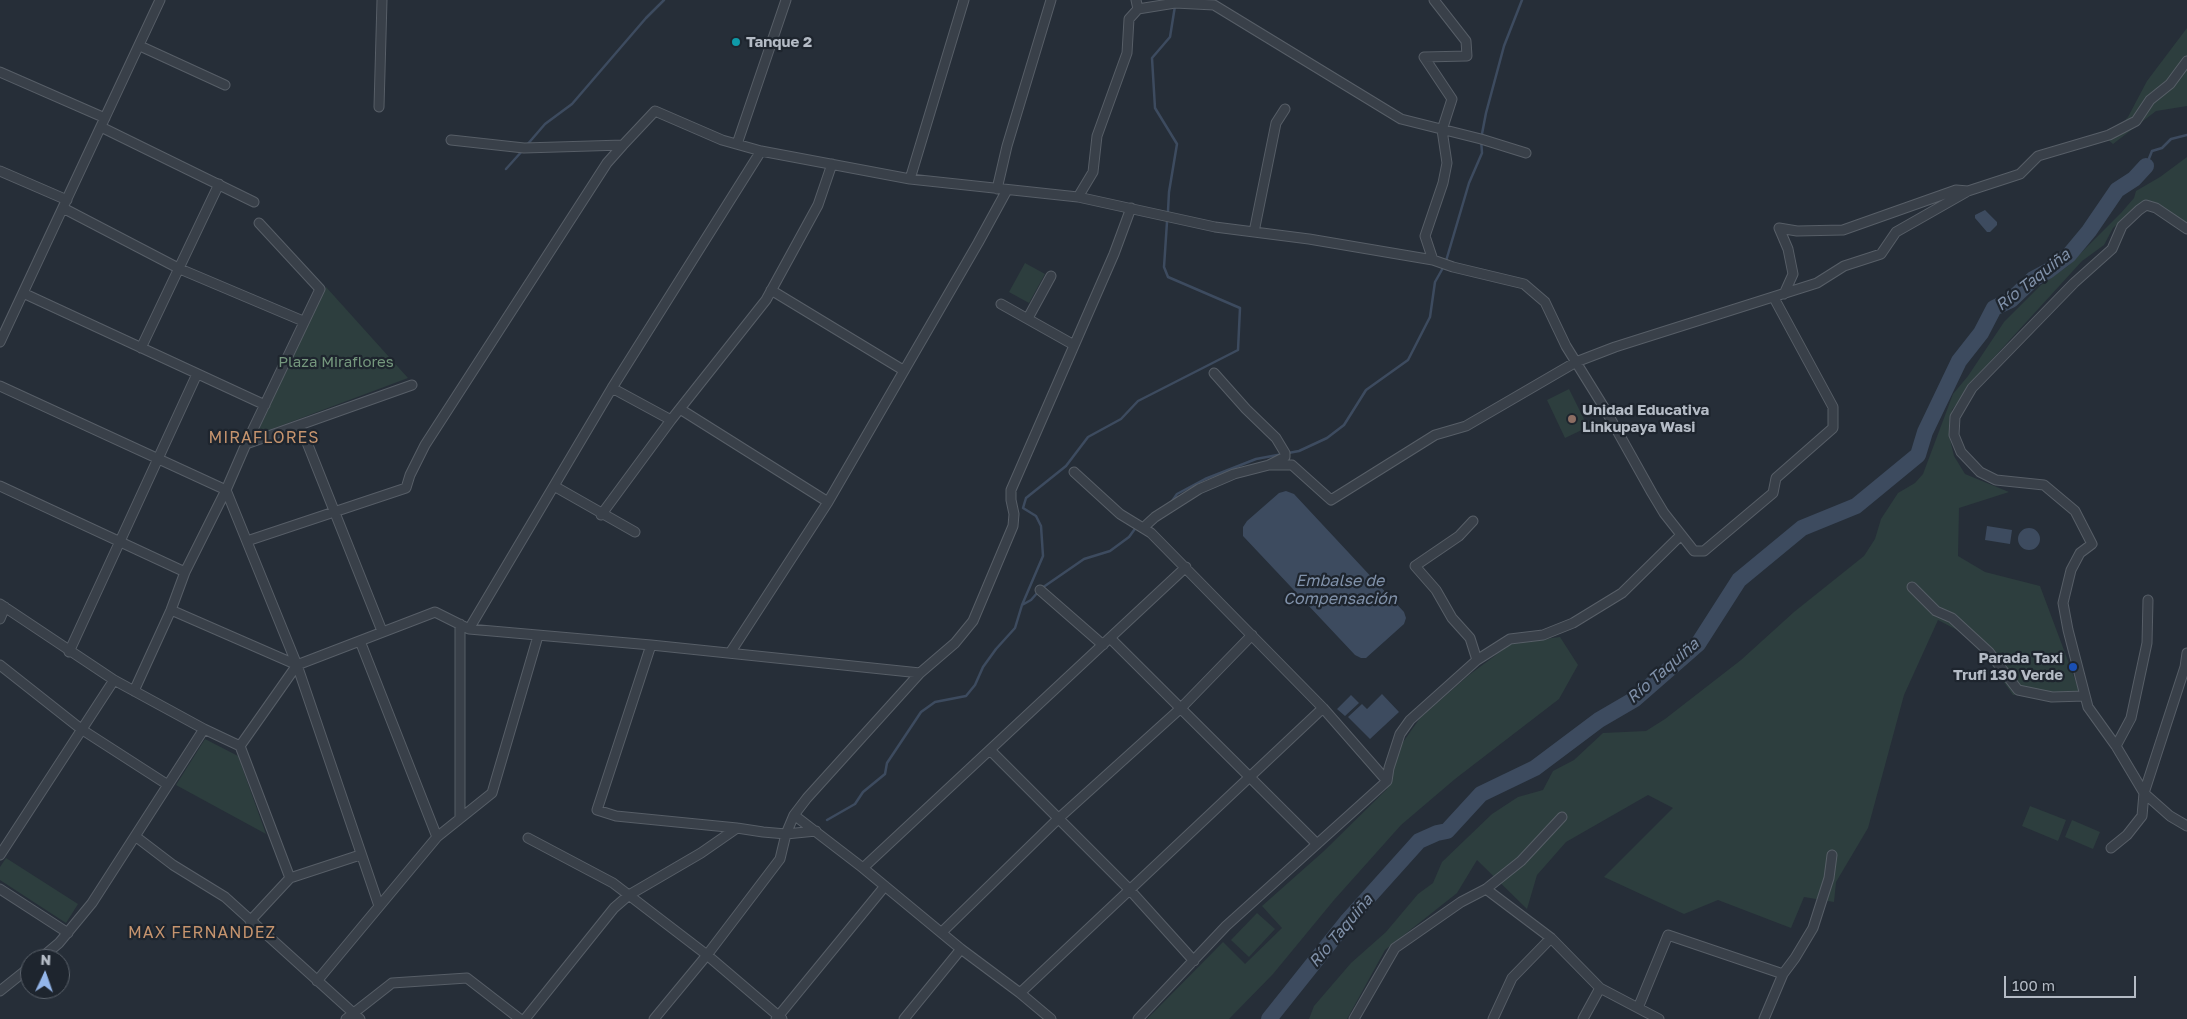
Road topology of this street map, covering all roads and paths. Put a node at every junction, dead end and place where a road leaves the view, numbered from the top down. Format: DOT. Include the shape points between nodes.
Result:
graph roads {
  1 [pos="160,0"];
  2 [pos="382,0"];
  3 [pos="786,0"];
  4 [pos="964,0"];
  5 [pos="1051,0"];
  6 [pos="1434,0"];
  7 [pos="1137,4"];
  8 [pos="140,46"];
  9 [pos="2187,61"];
  10 [pos="0,72"];
  11 [pos="225,85"];
  12 [pos="379,107"];
  13 [pos="1285,109"];
  14 [pos="105,118"];
  15 [pos="101,127"];
  16 [pos="1442,130"];
  17 [pos="451,140"];
  18 [pos="623,144"];
  19 [pos="737,144"];
  20 [pos="761,151"];
  21 [pos="1526,153"];
  22 [pos="832,164"];
  23 [pos="0,171"];
  24 [pos="910,179"];
  25 [pos="219,184"];
  26 [pos="1002,190"];
  27 [pos="1968,191"];
  28 [pos="1078,197"];
  29 [pos="254,202"];
  30 [pos="65,204"];
  31 [pos="1131,208"];
  32 [pos="259,223"];
  33 [pos="2187,229"];
  34 [pos="1254,232"];
  35 [pos="1432,260"];
  36 [pos="180,269"];
  37 [pos="1051,276"];
  38 [pos="772,290"];
  39 [pos="23,293"];
  40 [pos="1784,294"];
  41 [pos="1774,298"];
  42 [pos="1001,304"];
  43 [pos="1028,318"];
  44 [pos="303,321"];
  45 [pos="0,342"];
  46 [pos="1074,345"];
  47 [pos="141,348"];
  48 [pos="1576,362"];
  49 [pos="903,370"];
  50 [pos="1214,373"];
  51 [pos="197,374"];
  52 [pos="412,385"];
  53 [pos="0,386"];
  54 [pos="612,388"];
  55 [pos="264,405"];
  56 [pos="680,409"];
  57 [pos="671,420"];
  58 [pos="300,425"];
  59 [pos="246,444"];
  60 [pos="159,460"];
  61 [pos="1270,465"];
  62 [pos="1074,472"];
  63 [pos="0,486"];
  64 [pos="554,486"];
  65 [pos="226,490"];
  66 [pos="828,502"];
  67 [pos="335,512"];
  68 [pos="601,515"];
  69 [pos="1473,522"];
  70 [pos="1144,528"];
  71 [pos="635,532"];
  72 [pos="1681,535"];
  73 [pos="247,541"];
  74 [pos="121,542"];
  75 [pos="1186,567"];
  76 [pos="185,572"];
  77 [pos="1912,587"];
  78 [pos="1040,590"];
  79 [pos="2148,600"];
  80 [pos="3,606"];
  81 [pos="171,610"];
  82 [pos="0,620"];
  83 [pos="460,624"];
  84 [pos="469,629"];
  85 [pos="382,631"];
  86 [pos="1252,634"];
  87 [pos="538,636"];
  88 [pos="1110,638"];
  89 [pos="360,640"];
  90 [pos="651,645"];
  91 [pos="1103,645"];
  92 [pos="70,652"];
  93 [pos="730,653"];
  94 [pos="2187,653"];
  95 [pos="1477,660"];
  96 [pos="0,665"];
  97 [pos="296,665"];
  98 [pos="920,673"];
  99 [pos="114,680"];
  100 [pos="134,691"];
  101 [pos="2085,696"];
  102 [pos="1181,708"];
  103 [pos="1323,708"];
  104 [pos="81,729"];
  105 [pos="204,729"];
  106 [pos="240,746"];
  107 [pos="2116,746"];
  108 [pos="991,750"];
  109 [pos="1249,775"];
  110 [pos="1386,781"];
  111 [pos="168,785"];
  112 [pos="2144,792"];
  113 [pos="794,815"];
  114 [pos="1562,817"];
  115 [pos="460,818"];
  116 [pos="1059,818"];
  117 [pos="2187,826"];
  118 [pos="737,828"];
  119 [pos="816,831"];
  120 [pos="786,834"];
  121 [pos="135,836"];
  122 [pos="437,837"];
  123 [pos="528,838"];
  124 [pos="1318,844"];
  125 [pos="2111,848"];
  126 [pos="0,855"];
  127 [pos="360,855"];
  128 [pos="1832,855"];
  129 [pos="863,868"];
  130 [pos="290,878"];
  131 [pos="885,886"];
  132 [pos="0,889"];
  133 [pos="1129,889"];
  134 [pos="1486,889"];
  135 [pos="629,895"];
  136 [pos="379,906"];
  137 [pos="250,921"];
  138 [pos="942,932"];
  139 [pos="68,933"];
  140 [pos="1551,938"];
  141 [pos="53,949"];
  142 [pos="961,949"];
  143 [pos="706,955"];
  144 [pos="1194,961"];
  145 [pos="1783,974"];
  146 [pos="20,975"];
  147 [pos="318,981"];
  148 [pos="1600,988"];
  149 [pos="0,991"];
  150 [pos="1020,992"];
  151 [pos="1638,1008"];
  152 [pos="357,1016"];
  153 [pos="779,1018"];
  154 [pos="346,1019"];
  155 [pos="520,1019"];
  156 [pos="525,1019"];
  157 [pos="654,1019"];
  158 [pos="904,1019"];
  159 [pos="1051,1019"];
  160 [pos="1138,1019"];
  161 [pos="1354,1019"];
  162 [pos="1493,1019"];
  163 [pos="1583,1019"];
  164 [pos="1659,1019"];
  165 [pos="1764,1019"];
  1 -- 8 [label="street"];
  2 -- 12 [label="street"];
  3 -- 19 [label="street"];
  4 -- 24 [label="street"];
  5 -- 26 [label="street" via="1007,146"];
  6 -- 16 [label="street" via="1466,41 1467,56 1424,57 1452,99"];
  7 -- 16 [label="street" via="1214,5 1401,119"];
  7 -- 28 [label="street" via="1129,19 1127,53 1097,136 1093,172"];
  8 -- 11 [label="street"];
  8 -- 14 [label="street"];
  9 -- 27 [label="street" via="2170,84 2150,100 2136,121 2110,135 2038,156 2020,174"];
  10 -- 14 [label="street"];
  13 -- 34 [label="street" via="1276,123"];
  14 -- 15 [label="street"];
  15 -- 25 [label="street"];
  15 -- 30 [label="street"];
  16 -- 21 [label="street"];
  16 -- 35 [label="street" via="1447,163 1425,236"];
  17 -- 18 [label="street" via="524,148"];
  18 -- 19 [label="street" via="655,111"];
  18 -- 67 [label="street" via="607,163 425,445 406,488"];
  19 -- 20 [label="street"];
  20 -- 22 [label="street"];
  20 -- 54 [label="street"];
  22 -- 24 [label="street"];
  22 -- 38 [label="street" via="818,205"];
  23 -- 30 [label="street"];
  24 -- 26 [label="street"];
  25 -- 29 [label="street"];
  25 -- 36 [label="street"];
  26 -- 28 [label="street"];
  26 -- 49 [label="street" via="978,243"];
  27 -- 40 [label="street" via="1896,232 1881,254 1844,266 1817,283"];
  27 -- 40 [label="street" via="1956,190 1843,230 1779,228 1793,274"];
  28 -- 31 [label="street"];
  30 -- 36 [label="street"];
  30 -- 39 [label="street"];
  31 -- 34 [label="street" via="1214,227"];
  31 -- 46 [label="street"];
  32 -- 44 [label="street" via="320,289"];
  33 -- 101 [label="street" via="2156,208 2146,205 2139,210 2122,226 2112,249 1972,388 1955,417 1954,434 1961,452 1971,464 1996,480 2044,485 2075,512 2092,544 2080,553 2071,570 2063,603"];
  34 -- 35 [label="street"];
  35 -- 48 [label="street" via="1524,284 1545,302"];
  36 -- 44 [label="street"];
  36 -- 47 [label="street"];
  37 -- 43 [label="street"];
  38 -- 49 [label="street"];
  38 -- 56 [label="street"];
  39 -- 45 [label="street"];
  39 -- 47 [label="street"];
  40 -- 41 [label="street"];
  41 -- 48 [label="street" via="1614,347"];
  41 -- 72 [label="street" via="1834,407 1834,428 1776,478 1773,493 1704,551 1694,551"];
  42 -- 43 [label="street"];
  43 -- 46 [label="street"];
  44 -- 55 [label="street"];
  46 -- 98 [label="street" via="1011,490 1013,526 972,621 955,643"];
  47 -- 51 [label="street"];
  48 -- 61 [label="street" via="1466,426 1435,435 1331,500 1292,465"];
  48 -- 72 [label="street" via="1652,493"];
  49 -- 66 [label="street"];
  50 -- 61 [label="street" via="1283,448 1285,457"];
  51 -- 55 [label="street"];
  51 -- 60 [label="street"];
  52 -- 58 [label="street"];
  53 -- 60 [label="street"];
  54 -- 57 [label="street"];
  54 -- 64 [label="street"];
  55 -- 59 [label="street"];
  56 -- 57 [label="street"];
  56 -- 66 [label="street"];
  57 -- 68 [label="street"];
  58 -- 59 [label="street"];
  58 -- 67 [label="street"];
  59 -- 65 [label="street"];
  60 -- 65 [label="street"];
  60 -- 74 [label="street"];
  61 -- 70 [label="street" via="1234,474 1199,490 1155,517"];
  62 -- 70 [label="street" via="1120,514"];
  63 -- 74 [label="street"];
  64 -- 68 [label="street"];
  64 -- 84 [label="street"];
  65 -- 73 [label="street"];
  65 -- 76 [label="street"];
  66 -- 93 [label="street"];
  67 -- 73 [label="street"];
  67 -- 85 [label="street"];
  68 -- 71 [label="street"];
  69 -- 95 [label="street" via="1459,536 1415,566 1470,638"];
  70 -- 75 [label="street"];
  72 -- 95 [label="street" via="1622,593 1580,619 1543,635 1510,639"];
  73 -- 97 [label="street"];
  74 -- 76 [label="street"];
  74 -- 92 [label="street"];
  75 -- 86 [label="street"];
  75 -- 88 [label="street"];
  76 -- 81 [label="street"];
  77 -- 101 [label="street" via="1936,611 1952,618 1989,652 2018,690 2052,698"];
  78 -- 91 [label="street"];
  79 -- 107 [label="street" via="2147,643 2131,718"];
  80 -- 82 [label="street"];
  80 -- 92 [label="street"];
  81 -- 97 [label="street"];
  81 -- 100 [label="street"];
  83 -- 84 [label="street"];
  83 -- 85 [label="street" via="435,612"];
  83 -- 115 [label="street"];
  84 -- 87 [label="street"];
  85 -- 89 [label="street"];
  86 -- 102 [label="street"];
  86 -- 103 [label="street"];
  87 -- 90 [label="street"];
  87 -- 115 [label="street" via="492,792"];
  88 -- 91 [label="street"];
  88 -- 102 [label="street"];
  89 -- 97 [label="street"];
  89 -- 122 [label="street"];
  90 -- 93 [label="street"];
  90 -- 118 [label="street" via="597,810 616,816"];
  91 -- 108 [label="street"];
  92 -- 99 [label="street"];
  93 -- 98 [label="street"];
  94 -- 112 [label="street"];
  95 -- 110 [label="street" via="1410,720 1400,734"];
  96 -- 104 [label="street"];
  97 -- 106 [label="street"];
  97 -- 127 [label="street"];
  98 -- 113 [label="street"];
  99 -- 100 [label="street"];
  99 -- 104 [label="street"];
  100 -- 105 [label="street"];
  101 -- 107 [label="street" via="2088,707"];
  102 -- 109 [label="street"];
  102 -- 116 [label="street"];
  103 -- 109 [label="street"];
  103 -- 110 [label="street"];
  104 -- 111 [label="street"];
  104 -- 126 [label="street"];
  105 -- 106 [label="street"];
  105 -- 111 [label="street"];
  106 -- 130 [label="street"];
  107 -- 112 [label="street"];
  108 -- 116 [label="street"];
  108 -- 129 [label="street"];
  109 -- 124 [label="street"];
  109 -- 133 [label="street"];
  110 -- 124 [label="street"];
  111 -- 121 [label="street"];
  112 -- 117 [label="street" via="2170,816"];
  112 -- 125 [label="street" via="2142,816"];
  113 -- 119 [label="street"];
  113 -- 120 [label="street"];
  114 -- 134 [label="street" via="1521,861"];
  115 -- 122 [label="street"];
  116 -- 133 [label="street"];
  116 -- 138 [label="street"];
  118 -- 120 [label="street"];
  118 -- 135 [label="street"];
  119 -- 120 [label="street"];
  119 -- 129 [label="street"];
  120 -- 143 [label="street" via="780,859"];
  121 -- 137 [label="street" via="225,897"];
  121 -- 139 [label="street" via="92,903"];
  122 -- 136 [label="street"];
  123 -- 135 [label="street" via="613,883"];
  124 -- 144 [label="street" via="1226,926"];
  127 -- 130 [label="street"];
  127 -- 136 [label="street"];
  128 -- 145 [label="street" via="1814,928"];
  129 -- 131 [label="street"];
  130 -- 137 [label="street"];
  131 -- 138 [label="street"];
  131 -- 153 [label="street"];
  132 -- 139 [label="street"];
  133 -- 144 [label="street"];
  133 -- 150 [label="street"];
  134 -- 140 [label="street"];
  134 -- 161 [label="street" via="1461,902 1395,948"];
  135 -- 143 [label="street"];
  135 -- 156 [label="street" via="614,908"];
  136 -- 147 [label="street"];
  137 -- 147 [label="street"];
  138 -- 142 [label="street"];
  139 -- 141 [label="street"];
  140 -- 148 [label="street"];
  140 -- 162 [label="street" via="1512,978"];
  142 -- 150 [label="street"];
  142 -- 158 [label="street"];
  143 -- 153 [label="street"];
  143 -- 157 [label="street"];
  144 -- 160 [label="street"];
  145 -- 151 [label="street" via="1668,935"];
  145 -- 165 [label="street"];
  146 -- 149 [label="street"];
  147 -- 152 [label="street"];
  148 -- 151 [label="street"];
  148 -- 163 [label="street"];
  150 -- 159 [label="street"];
  151 -- 164 [label="street"];
  152 -- 154 [label="street"];
  152 -- 155 [label="street" via="392,983 467,978"];
}
